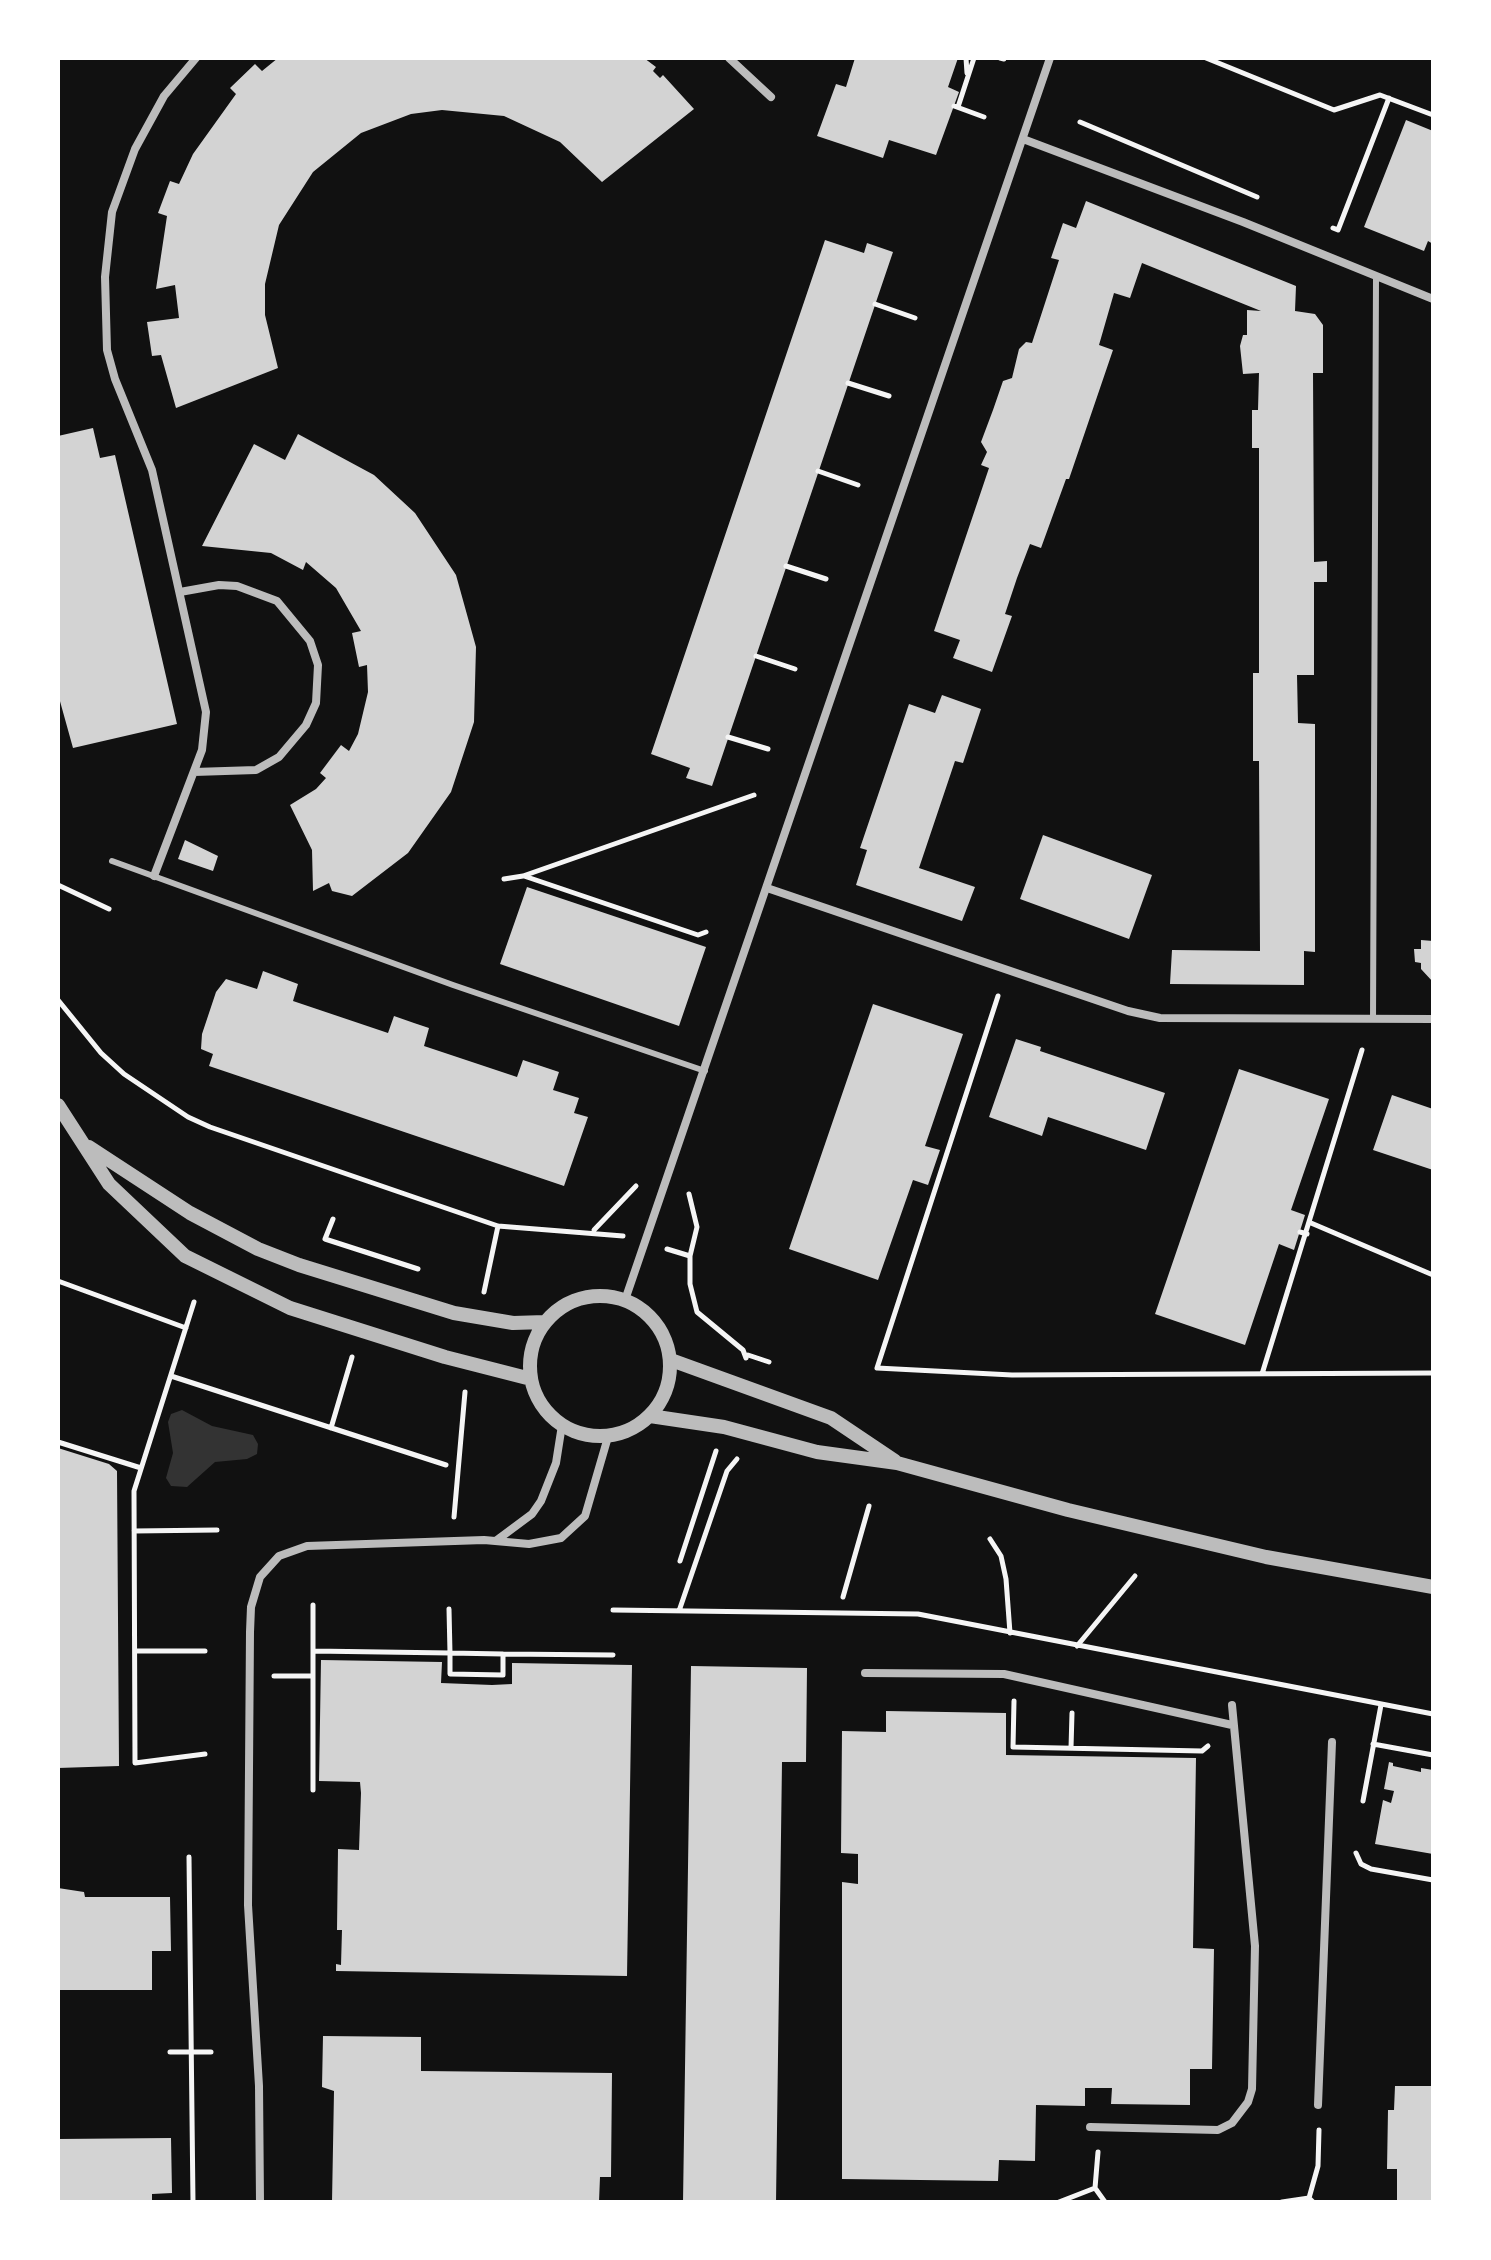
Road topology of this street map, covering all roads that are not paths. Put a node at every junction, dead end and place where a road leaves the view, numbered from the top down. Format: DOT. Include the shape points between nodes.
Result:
graph roads {
  1 [pos="196,58"];
  2 [pos="729,58"];
  3 [pos="1050,58"];
  4 [pos="771,97"];
  5 [pos="1023,139"];
  6 [pos="1376,277"];
  7 [pos="1433,299"];
  8 [pos="180,592"];
  9 [pos="194,772"];
  10 [pos="112,861"];
  11 [pos="154,876"];
  12 [pos="767,888"];
  13 [pos="1373,1019"];
  14 [pos="1433,1019"];
  15 [pos="705,1071"];
  16 [pos="58,1105"];
  17 [pos="88,1147"];
  18 [pos="625,1300"];
  19 [pos="545,1322"];
  20 [pos="671,1360"];
  21 [pos="531,1379"];
  22 [pos="650,1416"];
  23 [pos="562,1425"];
  24 [pos="608,1437"];
  25 [pos="897,1463"];
  26 [pos="497,1540"];
  27 [pos="1433,1587"];
  28 [pos="865,1673"];
  29 [pos="1232,1705"];
  30 [pos="1232,1725"];
  31 [pos="1332,1742"];
  32 [pos="1318,2105"];
  33 [pos="1090,2127"];
  34 [pos="260,2202"];
  1 -- 8 [label="street" via="164,96 135,149 112,212 105,277 107,350 152,470"];
  2 -- 4 [label="street"];
  3 -- 5 [label="street"];
  5 -- 6 [label="street"];
  5 -- 12 [label="street"];
  6 -- 7 [label="street"];
  6 -- 13 [label="lane"];
  8 -- 9 [label="street" via="206,712"];
  8 -- 9 [label="street" via="237,586 277,601 305,633 318,665 316,703 306,725 279,757 256,770"];
  9 -- 11 [label="street"];
  10 -- 11 [label="lane"];
  11 -- 15 [label="lane"];
  12 -- 13 [label="street" via="1160,1018"];
  12 -- 15 [label="street"];
  13 -- 14 [label="street"];
  15 -- 18 [label="street"];
  16 -- 17 [label="street"];
  17 -- 19 [label="street" via="190,1213 299,1265 454,1313 513,1323"];
  17 -- 21 [label="street" via="109,1184 139,1215 185,1256 237,1284 348,1327"];
  18 -- 19 [label="street" via="582,1298 557,1309"];
  18 -- 20 [label="street" via="657,1323"];
  19 -- 21 [label="street" via="532,1349"];
  20 -- 22 [label="street" via="670,1381"];
  20 -- 25 [label="street" via="831,1418"];
  21 -- 23 [label="street" via="537,1399"];
  22 -- 24 [label="street" via="631,1430"];
  22 -- 25 [label="street" via="724,1427 817,1452"];
  23 -- 24 [label="street"];
  23 -- 26 [label="street" via="556,1463 541,1501"];
  24 -- 26 [label="street" via="585,1516 576,1528 540,1544"];
  25 -- 27 [label="street" via="1266,1557"];
  26 -- 34 [label="street" via="349,1543 293,1550 269,1565 255,1591 250,1632 248,1905"];
  28 -- 30 [label="street" via="1014,1676"];
  29 -- 30 [label="street"];
  30 -- 33 [label="street" via="1255,1946 1248,2102 1232,2123 1218,2130"];
  31 -- 32 [label="street"];
}
